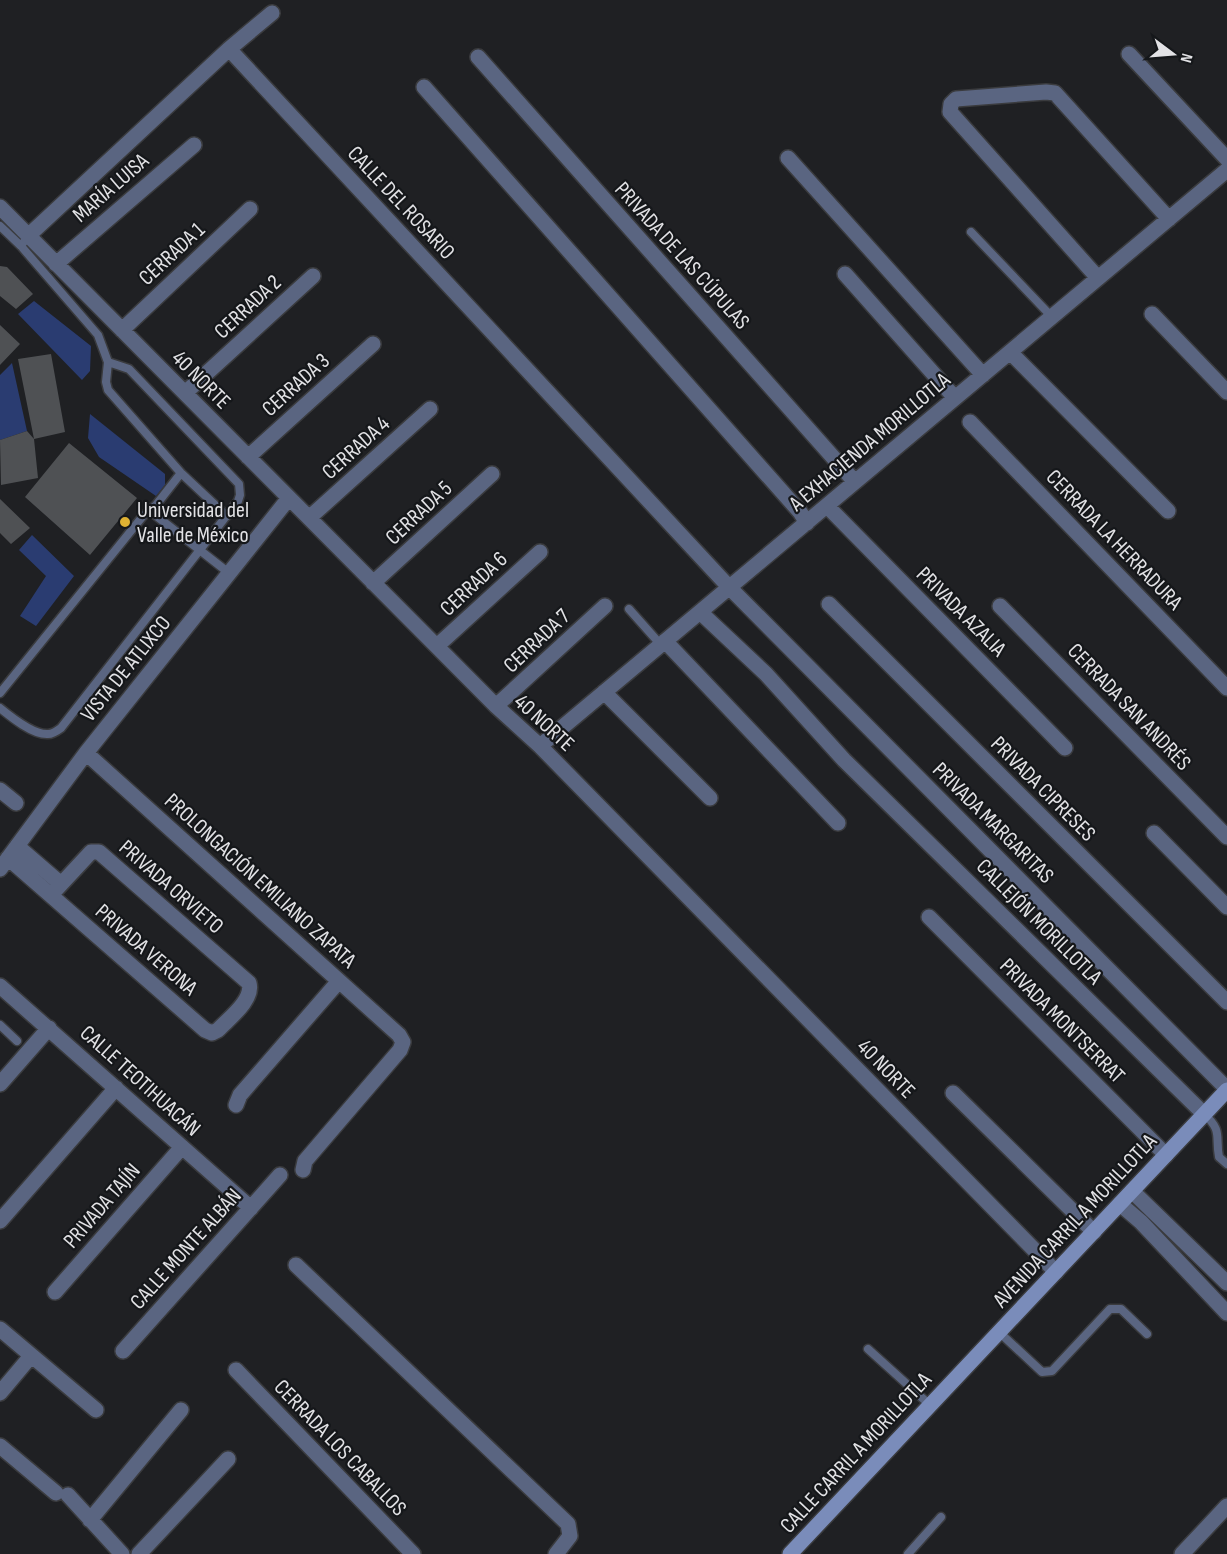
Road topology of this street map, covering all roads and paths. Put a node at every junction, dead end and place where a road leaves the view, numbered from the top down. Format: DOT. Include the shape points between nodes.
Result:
graph roads {
  1 [pos="272,13"];
  2 [pos="229,49"];
  3 [pos="1129,54"];
  4 [pos="478,57"];
  5 [pos="424,87"];
  6 [pos="194,145"];
  7 [pos="788,158"];
  8 [pos="1227,159"];
  9 [pos="1227,170"];
  10 [pos="0,207"];
  11 [pos="250,209"];
  12 [pos="1169,219"];
  13 [pos="0,226"];
  14 [pos="971,232"];
  15 [pos="25,241"];
  16 [pos="56,264"];
  17 [pos="845,274"];
  18 [pos="313,276"];
  19 [pos="1098,278"];
  20 [pos="1152,314"];
  21 [pos="1052,317"];
  22 [pos="122,330"];
  23 [pos="372,344"];
  24 [pos="1010,352"];
  25 [pos="108,362"];
  26 [pos="982,375"];
  27 [pos="1227,392"];
  28 [pos="185,393"];
  29 [pos="955,398"];
  30 [pos="430,409"];
  31 [pos="970,422"];
  32 [pos="248,457"];
  33 [pos="181,473"];
  34 [pos="492,474"];
  35 [pos="855,482"];
  36 [pos="289,498"];
  37 [pos="826,506"];
  38 [pos="150,511"];
  39 [pos="1168,511"];
  40 [pos="227,516"];
  41 [pos="309,518"];
  42 [pos="807,523"];
  43 [pos="201,551"];
  44 [pos="540,552"];
  45 [pos="229,573"];
  46 [pos="373,583"];
  47 [pos="729,587"];
  48 [pos="829,604"];
  49 [pos="605,606"];
  50 [pos="1000,606"];
  51 [pos="629,609"];
  52 [pos="700,612"];
  53 [pos="663,643"];
  54 [pos="437,646"];
  55 [pos="1227,688"];
  56 [pos="604,692"];
  57 [pos="0,693"];
  58 [pos="496,706"];
  59 [pos="0,708"];
  60 [pos="540,746"];
  61 [pos="1065,748"];
  62 [pos="86,753"];
  63 [pos="0,790"];
  64 [pos="710,798"];
  65 [pos="16,802"];
  66 [pos="838,823"];
  67 [pos="1154,833"];
  68 [pos="1227,837"];
  69 [pos="8,858"];
  70 [pos="56,890"];
  71 [pos="1227,907"];
  72 [pos="929,917"];
  73 [pos="339,981"];
  74 [pos="0,986"];
  75 [pos="251,989"];
  76 [pos="1227,1002"];
  77 [pos="0,1025"];
  78 [pos="49,1028"];
  79 [pos="17,1041"];
  80 [pos="0,1084"];
  81 [pos="116,1088"];
  82 [pos="1227,1089"];
  83 [pos="953,1094"];
  84 [pos="236,1106"];
  85 [pos="1204,1114"];
  86 [pos="182,1147"];
  87 [pos="1166,1155"];
  88 [pos="1227,1164"];
  89 [pos="303,1170"];
  90 [pos="280,1175"];
  91 [pos="1132,1191"];
  92 [pos="1120,1204"];
  93 [pos="251,1208"];
  94 [pos="0,1221"];
  95 [pos="1168,1226"];
  96 [pos="1094,1232"];
  97 [pos="1157,1239"];
  98 [pos="296,1265"];
  99 [pos="1056,1272"];
  100 [pos="1227,1283"];
  101 [pos="55,1292"];
  102 [pos="1227,1313"];
  103 [pos="0,1329"];
  104 [pos="999,1332"];
  105 [pos="1147,1334"];
  106 [pos="868,1349"];
  107 [pos="123,1351"];
  108 [pos="31,1356"];
  109 [pos="236,1370"];
  110 [pos="952,1381"];
  111 [pos="0,1393"];
  112 [pos="930,1405"];
  113 [pos="96,1410"];
  114 [pos="180,1410"];
  115 [pos="0,1446"];
  116 [pos="228,1459"];
  117 [pos="1227,1506"];
  118 [pos="941,1517"];
  119 [pos="90,1520"];
  120 [pos="122,1554"];
  121 [pos="139,1554"];
  122 [pos="413,1554"];
  123 [pos="556,1554"];
  124 [pos="790,1554"];
  125 [pos="908,1554"];
  126 [pos="1182,1554"];
  1 -- 2 [label="street"];
  2 -- 15 [label="street"];
  2 -- 47 [label="street, CALLE DEL ROSARIO"];
  3 -- 8 [label="street"];
  4 -- 35 [label="street, PRIVADA DE LAS CÚPULAS"];
  5 -- 42 [label="street"];
  6 -- 16 [label="street, MARÍA LUISA"];
  7 -- 26 [label="street"];
  9 -- 12 [label="street, A EXHACIENDA MORILLOTLA"];
  10 -- 15 [label="street, 40 NORTE"];
  11 -- 22 [label="street, CERRADA 1"];
  12 -- 19 [label="street, A EXHACIENDA MORILLOTLA"];
  12 -- 19 [label="street" via="1055,93 956,99 950,112"];
  13 -- 15 [label="lane"];
  14 -- 21 [label="lane"];
  15 -- 16 [label="street, 40 NORTE"];
  15 -- 25 [label="lane" via="98,335"];
  16 -- 22 [label="street, 40 NORTE"];
  17 -- 29 [label="street"];
  18 -- 28 [label="street, CERRADA 2"];
  19 -- 21 [label="street, A EXHACIENDA MORILLOTLA"];
  20 -- 27 [label="street"];
  21 -- 24 [label="street, A EXHACIENDA MORILLOTLA"];
  22 -- 28 [label="street, 40 NORTE"];
  23 -- 32 [label="street, CERRADA 3"];
  24 -- 26 [label="street, A EXHACIENDA MORILLOTLA"];
  24 -- 39 [label="street"];
  25 -- 33 [label="lane" via="108,390"];
  25 -- 40 [label="lane" via="129,369 238,484 240,495"];
  26 -- 29 [label="street, A EXHACIENDA MORILLOTLA"];
  28 -- 32 [label="street, 40 NORTE"];
  29 -- 35 [label="street, A EXHACIENDA MORILLOTLA"];
  30 -- 41 [label="street, CERRADA 4"];
  31 -- 55 [label="street, CERRADA LA HERRADURA"];
  32 -- 36 [label="street, 40 NORTE"];
  33 -- 38 [label="lane"];
  33 -- 40 [label="lane"];
  34 -- 46 [label="street, CERRADA 5"];
  35 -- 37 [label="street, A EXHACIENDA MORILLOTLA"];
  36 -- 41 [label="street, 40 NORTE"];
  36 -- 45 [label="street, VISTA DE ATLIXCO"];
  37 -- 42 [label="street, A EXHACIENDA MORILLOTLA"];
  37 -- 61 [label="street, PRIVADA AZALIA"];
  38 -- 43 [label="lane"];
  38 -- 57 [label="lane"];
  40 -- 43 [label="lane"];
  41 -- 46 [label="street, 40 NORTE"];
  42 -- 47 [label="street, A EXHACIENDA MORILLOTLA"];
  43 -- 45 [label="lane"];
  43 -- 59 [label="lane" via="61,728 51,735 42,734"];
  44 -- 54 [label="street, CERRADA 6"];
  45 -- 62 [label="street, VISTA DE ATLIXCO"];
  46 -- 54 [label="street, 40 NORTE"];
  47 -- 52 [label="street, A EXHACIENDA MORILLOTLA"];
  47 -- 82 [label="street, PRIVADA MARGARITAS"];
  48 -- 76 [label="street, PRIVADA CIPRESES"];
  49 -- 58 [label="street, CERRADA 7"];
  50 -- 68 [label="street, CERRADA SAN ANDRÉS"];
  51 -- 53 [label="lane"];
  52 -- 53 [label="street, A EXHACIENDA MORILLOTLA"];
  52 -- 85 [label="street, CALLEJÓN MORILLOTLA" via="766,674 844,760"];
  53 -- 56 [label="street, A EXHACIENDA MORILLOTLA"];
  53 -- 66 [label="street"];
  54 -- 58 [label="street, 40 NORTE"];
  56 -- 60 [label="street, A EXHACIENDA MORILLOTLA"];
  56 -- 64 [label="street"];
  58 -- 60 [label="street, 40 NORTE"];
  60 -- 99 [label="street, 40 NORTE"];
  62 -- 69 [label="street, VISTA DE ATLIXCO"];
  62 -- 73 [label="street, PROLONGACIÓN EMILIANO ZAPATA"];
  63 -- 65 [label="street"];
  67 -- 71 [label="street"];
  69 -- 70 [label="street, PRIVADA VERONA"];
  70 -- 75 [label="street, PRIVADA ORVIETO" via="91,852 99,852 249,983"];
  70 -- 75 [label="street, PRIVADA VERONA" via="206,1030 218,1030"];
  72 -- 87 [label="street, PRIVADA MONTSERRAT"];
  73 -- 84 [label="street" via="240,1095"];
  73 -- 89 [label="street, PROLONGACIÓN EMILIANO ZAPATA" via="403,1042 304,1161"];
  74 -- 78 [label="street, CALLE TEOTIHUACÁN"];
  77 -- 79 [label="lane"];
  78 -- 80 [label="street"];
  78 -- 81 [label="street, CALLE TEOTIHUACÁN"];
  81 -- 86 [label="street, CALLE TEOTIHUACÁN"];
  81 -- 94 [label="street"];
  82 -- 85 [label="street, AVENIDA CARRIL A MORILLOTLA"];
  83 -- 96 [label="street"];
  85 -- 87 [label="street, AVENIDA CARRIL A MORILLOTLA"];
  85 -- 88 [label="lane" via="1214,1123 1219,1157"];
  86 -- 93 [label="street, CALLE TEOTIHUACÁN"];
  86 -- 101 [label="street, PRIVADA TAJÍN"];
  87 -- 91 [label="street, AVENIDA CARRIL A MORILLOTLA"];
  90 -- 93 [label="street, CALLE MONTE ALBÁN"];
  91 -- 92 [label="street, AVENIDA CARRIL A MORILLOTLA"];
  91 -- 95 [label="street"];
  92 -- 96 [label="street, AVENIDA CARRIL A MORILLOTLA"];
  92 -- 97 [label="street"];
  93 -- 107 [label="street, CALLE MONTE ALBÁN"];
  95 -- 97 [label="street"];
  95 -- 100 [label="street"];
  96 -- 99 [label="street, AVENIDA CARRIL A MORILLOTLA"];
  97 -- 102 [label="street"];
  98 -- 123 [label="street" via="568,1524 570,1536"];
  99 -- 104 [label="street, AVENIDA CARRIL A MORILLOTLA"];
  103 -- 108 [label="street"];
  104 -- 105 [label="lane" via="1047,1373 1110,1309 1121,1309"];
  104 -- 110 [label="street, AVENIDA CARRIL A MORILLOTLA"];
  106 -- 112 [label="lane"];
  108 -- 111 [label="street"];
  108 -- 113 [label="street"];
  109 -- 122 [label="street, CERRADA LOS CABALLOS"];
  110 -- 112 [label="street, CALLE CARRIL A MORILLOTLA"];
  112 -- 124 [label="street, CALLE CARRIL A MORILLOTLA"];
  114 -- 119 [label="street"];
  115 -- 119 [label="street"];
  116 -- 121 [label="street"];
  117 -- 126 [label="street"];
  118 -- 125 [label="lane"];
  119 -- 120 [label="street"];
}
